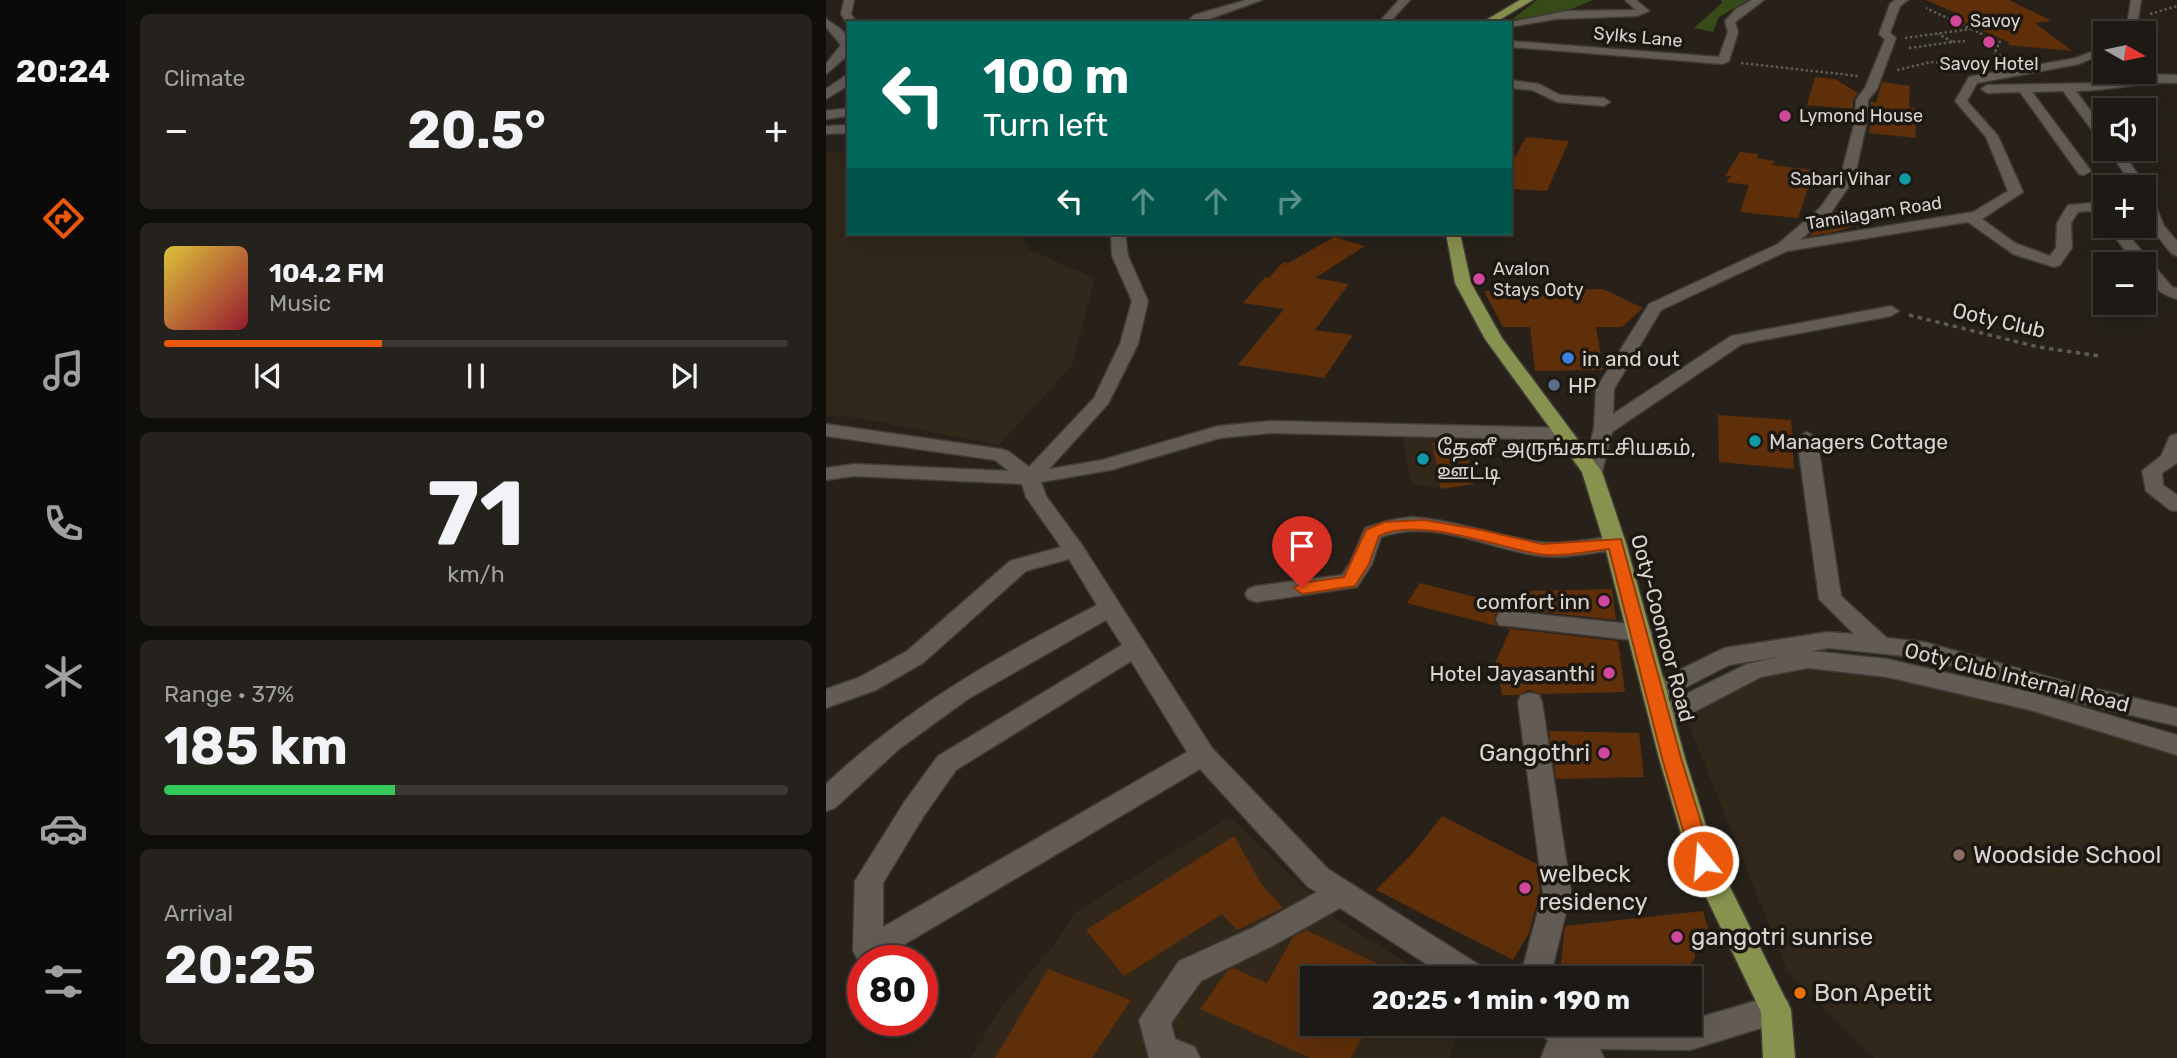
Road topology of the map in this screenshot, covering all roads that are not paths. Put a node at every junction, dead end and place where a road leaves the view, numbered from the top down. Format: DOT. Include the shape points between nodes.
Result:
graph roads {
  1 [pos="849,0"];
  2 [pos="1257,0"];
  3 [pos="1405,0"];
  4 [pos="1528,0"];
  5 [pos="1630,0"];
  6 [pos="1759,0"];
  7 [pos="1775,0"];
  8 [pos="1901,0"];
  9 [pos="2136,0"];
  10 [pos="1601,2"];
  11 [pos="1555,16"];
  12 [pos="850,21"];
  13 [pos="1193,21"];
  14 [pos="1385,21"];
  15 [pos="1490,21"];
  16 [pos="2132,21"];
  17 [pos="826,22"];
  18 [pos="1730,22"];
  19 [pos="1512,24"];
  20 [pos="845,33"];
  21 [pos="1512,44"];
  22 [pos="2093,55"];
  23 [pos="826,71"];
  24 [pos="2177,79"];
  25 [pos="847,80"];
  26 [pos="1512,84"];
  27 [pos="2067,88"];
  28 [pos="1968,89"];
  29 [pos="2024,89"];
  30 [pos="826,95"];
  31 [pos="1604,102"];
  32 [pos="847,112"];
  33 [pos="826,115"];
  34 [pos="2093,122"];
  35 [pos="847,129"];
  36 [pos="826,130"];
  37 [pos="2084,171"];
  38 [pos="2093,208"];
  39 [pos="1971,217"];
  40 [pos="2156,224"];
  41 [pos="1118,235"];
  42 [pos="1453,235"];
  43 [pos="2123,238"];
  44 [pos="1783,247"];
  45 [pos="2177,251"];
  46 [pos="2177,294"];
  47 [pos="1891,311"];
  48 [pos="1603,429"];
  49 [pos="826,430"];
  50 [pos="1563,434"];
  51 [pos="1807,438"];
  52 [pos="2177,440"];
  53 [pos="1592,472"];
  54 [pos="826,474"];
  55 [pos="1030,478"];
  56 [pos="2177,505"];
  57 [pos="1615,543"];
  58 [pos="1074,550"];
  59 [pos="1256,594"];
  60 [pos="1108,609"];
  61 [pos="1507,619"];
  62 [pos="1640,633"];
  63 [pos="1880,645"];
  64 [pos="1133,648"];
  65 [pos="1656,692"];
  66 [pos="826,699"];
  67 [pos="1530,702"];
  68 [pos="1662,717"];
  69 [pos="2177,717"];
  70 [pos="2177,745"];
  71 [pos="1203,755"];
  72 [pos="826,800"];
  73 [pos="1341,893"];
  74 [pos="1454,966"];
  75 [pos="1538,966"];
  76 [pos="1776,1010"];
  77 [pos="1558,1038"];
  78 [pos="1184,1058"];
  79 [pos="1588,1058"];
  80 [pos="1779,1058"];
  1 -- 12 [label="street" via="845,14"];
  2 -- 13 [label="street"];
  3 -- 14 [label="street"];
  4 -- 15 [label="highway"];
  5 -- 11 [label="street" via="1644,11"];
  6 -- 18 [label="street"];
  7 -- 18 [label="street"];
  8 -- 44 [label="street" via="1895,4 1884,34 1891,39 1863,100 1847,179 1825,211"];
  9 -- 16 [label="street"];
  10 -- 11 [label="street"];
  11 -- 19 [label="street"];
  17 -- 20 [label="street"];
  18 -- 21 [label="street, Sylks Lane" via="1733,32 1723,61"];
  20 -- 23 [label="street" via="847,45"];
  22 -- 28 [label="street" via="1973,80"];
  24 -- 27 [label="street" via="2146,78 2105,87"];
  25 -- 30 [label="street"];
  26 -- 31 [label="street" via="1535,87 1557,98"];
  27 -- 29 [label="street"];
  27 -- 34 [label="street"];
  28 -- 29 [label="street"];
  28 -- 39 [label="street, Tamilagam Road" via="1961,101 1992,136 2017,192"];
  29 -- 37 [label="street"];
  32 -- 33 [label="street"];
  35 -- 36 [label="street"];
  38 -- 39 [label="street" via="2073,208 2064,223 2064,248 2054,262 2024,256"];
  39 -- 44 [label="street, Tamilagam Road"];
  40 -- 45 [label="street"];
  41 -- 55 [label="street" via="1120,256 1140,301 1129,344 1102,400"];
  42 -- 50 [label="highway, Ooty-Coonoor Road" via="1457,264 1469,294 1494,339"];
  43 -- 46 [label="street" via="2166,290"];
  44 -- 48 [label="street, Tamilagam Road" via="1655,307 1605,389"];
  47 -- 48 [label="street" via="1737,340"];
  48 -- 53 [label="street, Tamilagam Road"];
  49 -- 55 [label="street" via="1001,455"];
  50 -- 53 [label="highway, Ooty-Coonoor Road"];
  50 -- 55 [label="street" via="1271,427 1218,432 1104,466"];
  51 -- 63 [label="street" via="1830,599"];
  52 -- 56 [label="street" via="2170,458 2152,471 2153,487"];
  53 -- 57 [label="highway, Ooty-Coonoor Road"];
  54 -- 55 [label="street" via="854,470"];
  55 -- 58 [label="street" via="1036,497"];
  57 -- 59 [label="street" via="1542,549 1424,525 1384,527 1372,533 1349,582"];
  57 -- 62 [label="highway, Ooty-Coonoor Road"];
  58 -- 60 [label="street"];
  58 -- 66 [label="street" via="1018,566 915,657 867,684"];
  60 -- 64 [label="street"];
  60 -- 72 [label="street" via="951,695 860,765"];
  61 -- 62 [label="street"];
  62 -- 65 [label="highway, Ooty-Coonoor Road"];
  63 -- 65 [label="street, Ooty Club Internal Road" via="1828,639 1724,657"];
  63 -- 69 [label="street, Ooty Club Internal Road" via="1924,650"];
  64 -- 71 [label="street"];
  64 -- 71 [label="street" via="947,763 869,881 868,951"];
  65 -- 68 [label="highway, Ooty-Coonoor Road"];
  67 -- 75 [label="street" via="1557,892"];
  68 -- 70 [label="street" via="1755,670 1808,659 1888,668 2030,701"];
  68 -- 76 [label="highway, Ooty-Coonoor Road" via="1703,861"];
  71 -- 73 [label="street" via="1318,878"];
  73 -- 74 [label="street"];
  73 -- 78 [label="street" via="1190,971 1155,1020 1161,1050"];
  76 -- 77 [label="street" via="1690,1035"];
  76 -- 80 [label="highway, Ooty-Coonoor Road"];
  77 -- 79 [label="street"];
}
